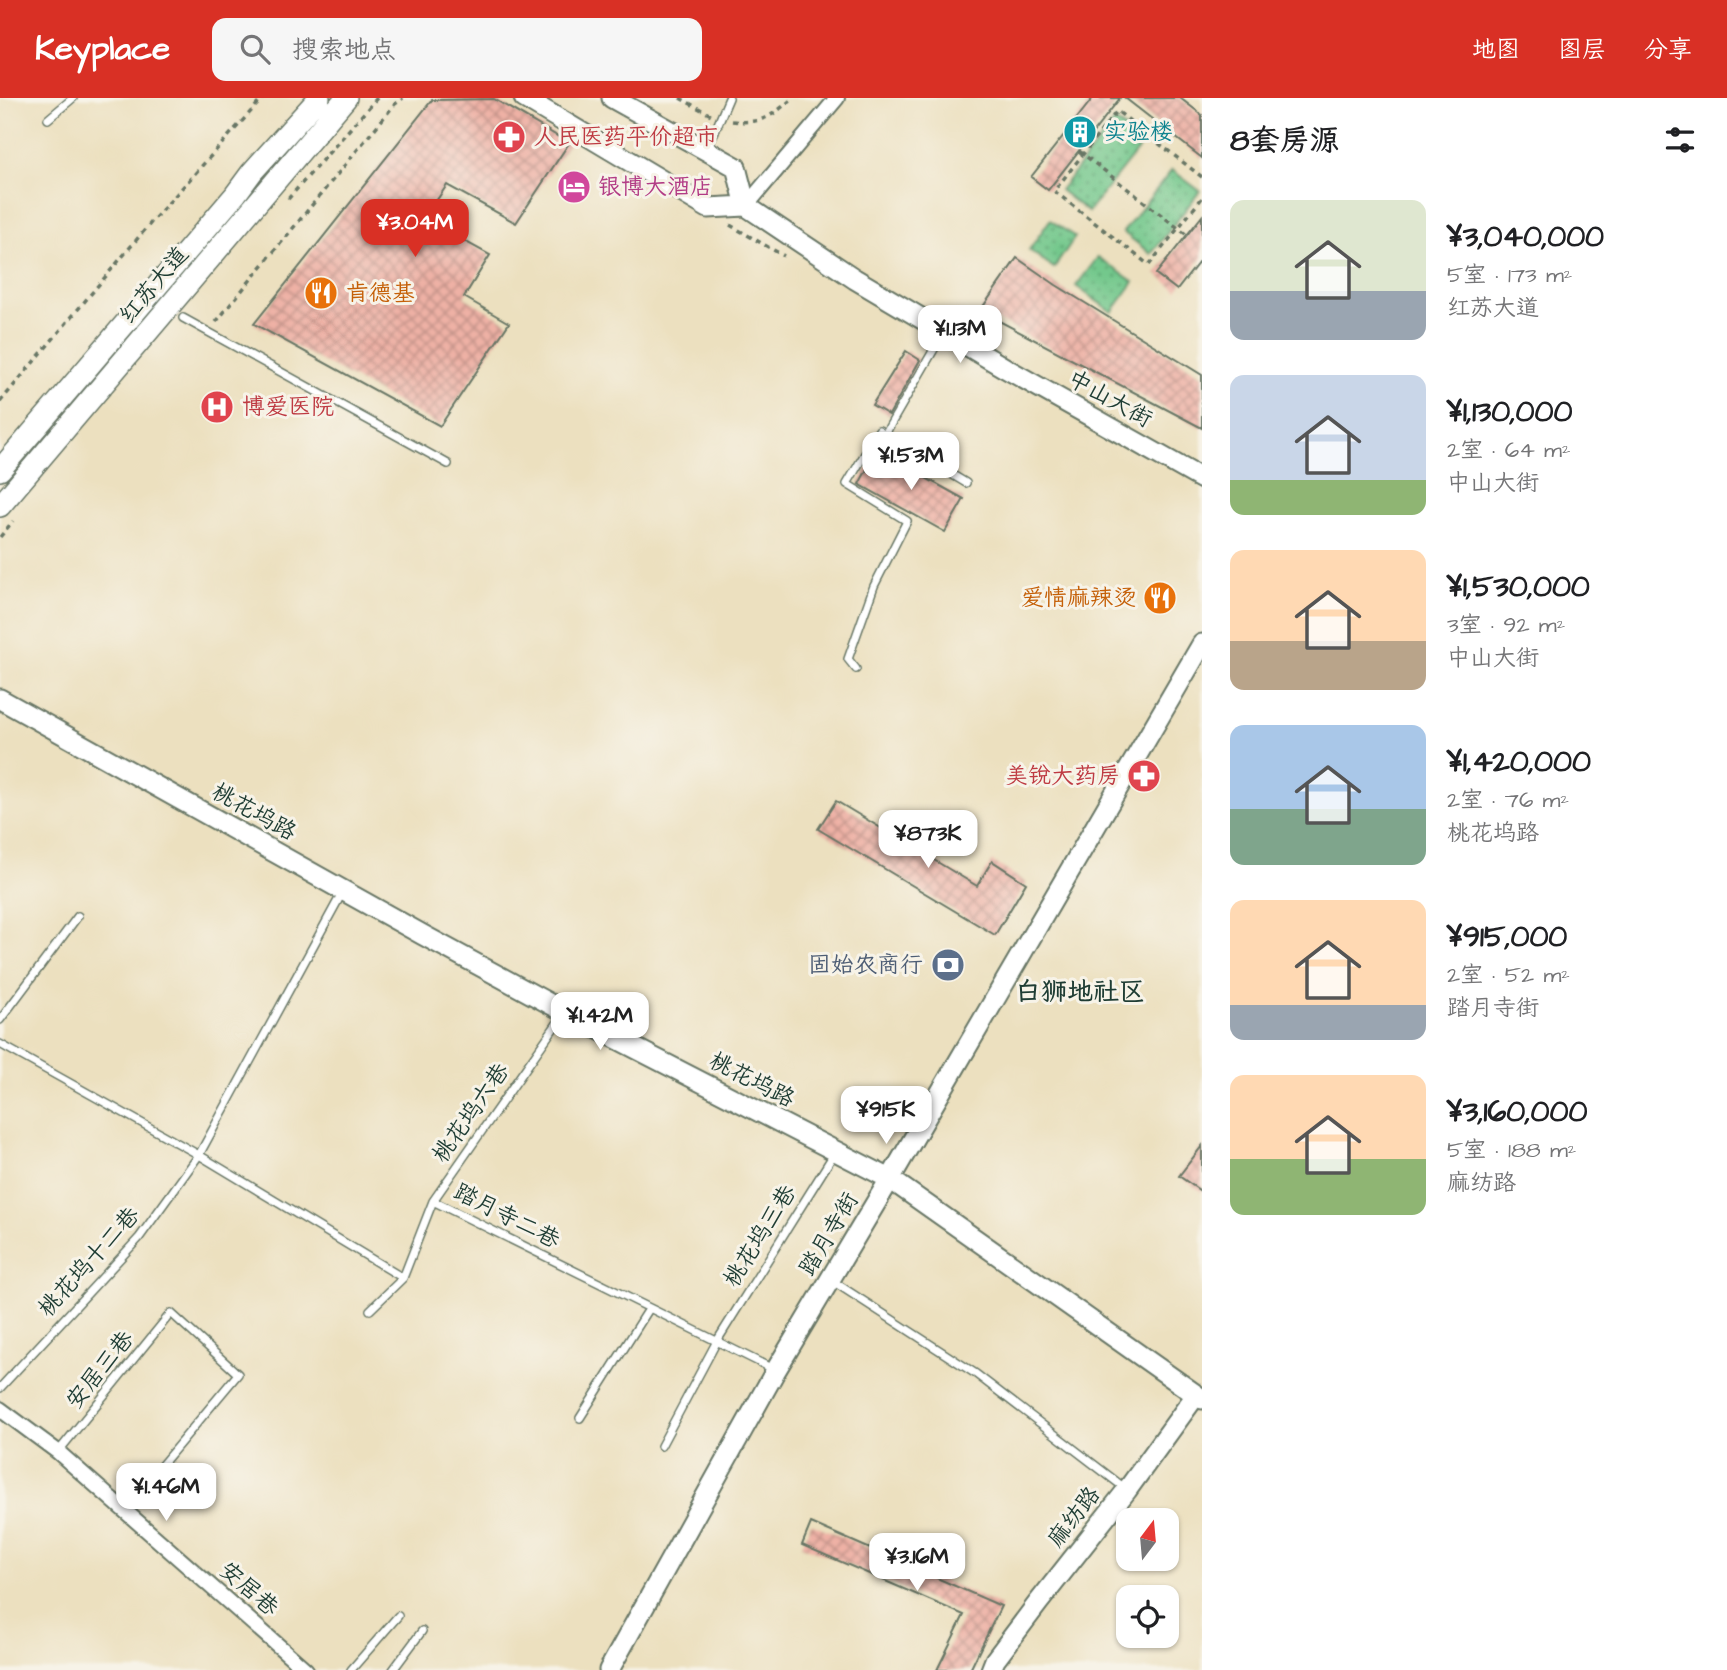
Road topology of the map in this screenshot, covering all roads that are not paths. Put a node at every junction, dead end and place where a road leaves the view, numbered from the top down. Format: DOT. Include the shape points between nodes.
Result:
graph roads {
  1 [pos="74,98"];
  2 [pos="318,98"];
  3 [pos="346,98"];
  4 [pos="524,98"];
  5 [pos="612,98"];
  6 [pos="729,98"];
  7 [pos="837,98"];
  8 [pos="303,108"];
  9 [pos="48,119"];
  10 [pos="706,151"];
  11 [pos="746,205"];
  12 [pos="183,318"];
  13 [pos="945,332"];
  14 [pos="885,434"];
  15 [pos="448,464"];
  16 [pos="0,470"];
  17 [pos="1202,479"];
  18 [pos="967,484"];
  19 [pos="0,506"];
  20 [pos="1202,644"];
  21 [pos="856,669"];
  22 [pos="0,699"];
  23 [pos="344,890"];
  24 [pos="78,916"];
  25 [pos="565,1012"];
  26 [pos="0,1020"];
  27 [pos="0,1044"];
  28 [pos="836,1150"];
  29 [pos="200,1155"];
  30 [pos="890,1179"];
  31 [pos="433,1201"];
  32 [pos="403,1278"];
  33 [pos="830,1280"];
  34 [pos="649,1309"];
  35 [pos="370,1310"];
  36 [pos="717,1341"];
  37 [pos="776,1370"];
  38 [pos="0,1388"];
  39 [pos="1199,1397"];
  40 [pos="0,1409"];
  41 [pos="580,1418"];
  42 [pos="661,1446"];
  43 [pos="58,1452"];
  44 [pos="1127,1490"];
  45 [pos="124,1510"];
  46 [pos="398,1616"];
  47 [pos="422,1631"];
  48 [pos="306,1670"];
  49 [pos="351,1670"];
  50 [pos="393,1670"];
  51 [pos="609,1670"];
  52 [pos="991,1670"];
  1 -- 9 [label="lane"];
  2 -- 8 [label="main road, 红苏大道"];
  3 -- 19 [label="main road, 红苏大道"];
  4 -- 11 [label="street" via="708,208"];
  5 -- 10 [label="street"];
  6 -- 10 [label="lane"];
  7 -- 11 [label="street"];
  8 -- 16 [label="main road, 红苏大道" via="235,195"];
  10 -- 11 [label="street" via="736,167"];
  11 -- 13 [label="street, 中山大街" via="855,279"];
  12 -- 15 [label="lane"];
  13 -- 14 [label="lane"];
  13 -- 17 [label="street, 中山大街"];
  14 -- 18 [label="lane"];
  14 -- 21 [label="lane" via="879,430 847,484 907,521 874,586 848,659"];
  20 -- 30 [label="street, 踏月寺街"];
  22 -- 23 [label="street, 桃花坞路"];
  23 -- 25 [label="street, 桃花坞路"];
  23 -- 29 [label="lane, 桃花坞十二巷"];
  24 -- 26 [label="lane"];
  25 -- 28 [label="street, 桃花坞路"];
  25 -- 31 [label="lane, 桃花坞六巷"];
  27 -- 29 [label="lane"];
  28 -- 30 [label="street, 桃花坞路"];
  28 -- 36 [label="lane, 桃花坞三巷"];
  29 -- 32 [label="lane"];
  29 -- 38 [label="lane, 桃花坞十二巷" via="139,1238"];
  30 -- 33 [label="street, 踏月寺街"];
  30 -- 39 [label="street, 桃花坞路"];
  31 -- 32 [label="lane, 踏月寺二巷"];
  31 -- 34 [label="lane, 踏月寺二巷"];
  32 -- 35 [label="lane"];
  33 -- 37 [label="street, 踏月寺街"];
  33 -- 44 [label="lane" via="976,1374"];
  34 -- 36 [label="lane, 踏月寺二巷"];
  34 -- 41 [label="lane"];
  36 -- 37 [label="lane, 踏月寺二巷"];
  36 -- 42 [label="lane, 桃花坞三巷"];
  37 -- 51 [label="street, 踏月寺街"];
  39 -- 44 [label="street, 麻纺路"];
  40 -- 43 [label="street, 安居巷"];
  43 -- 45 [label="street, 安居巷"];
  43 -- 45 [label="lane, 安居三巷" via="171,1313 238,1374"];
  44 -- 52 [label="street, 麻纺路"];
  45 -- 48 [label="street, 安居巷"];
  46 -- 49 [label="lane"];
  47 -- 50 [label="lane"];
}
